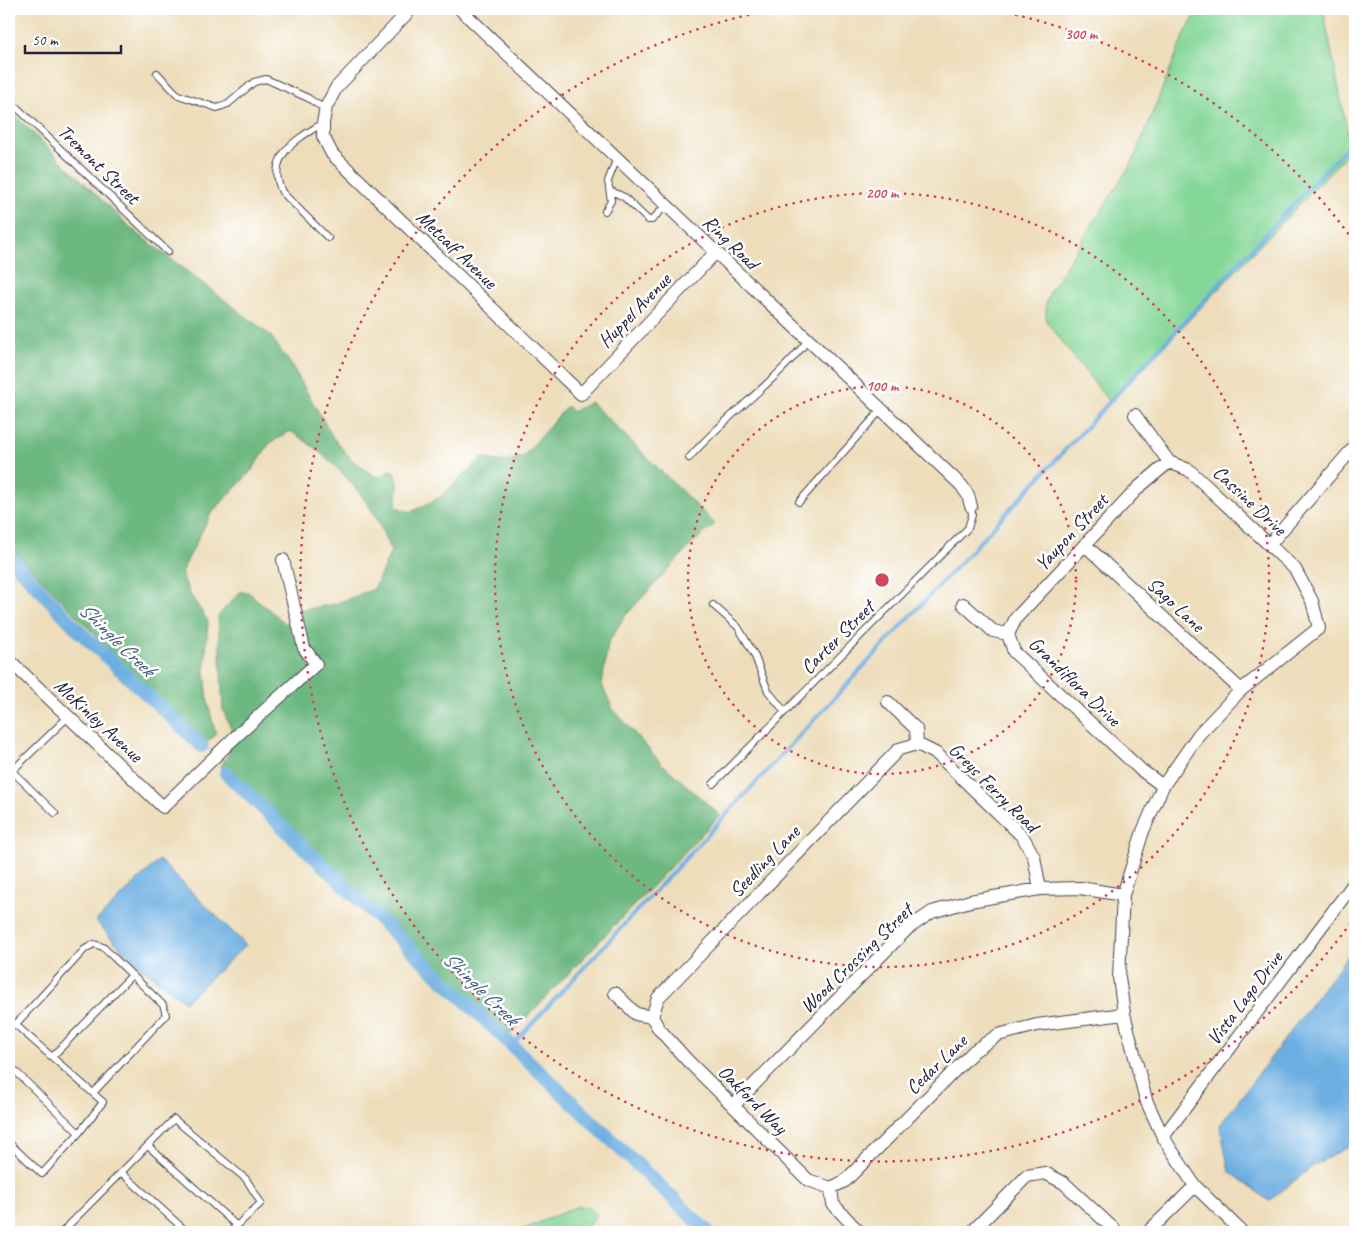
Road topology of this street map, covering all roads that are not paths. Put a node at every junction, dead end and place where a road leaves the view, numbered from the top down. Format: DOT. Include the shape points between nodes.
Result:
graph roads {
  1 [pos="411,9"];
  2 [pos="460,9"];
  3 [pos="157,73"];
  4 [pos="9,100"];
  5 [pos="326,110"];
  6 [pos="323,123"];
  7 [pos="616,158"];
  8 [pos="611,191"];
  9 [pos="666,205"];
  10 [pos="605,211"];
  11 [pos="328,238"];
  12 [pos="168,252"];
  13 [pos="715,253"];
  14 [pos="808,340"];
  15 [pos="581,394"];
  16 [pos="881,410"];
  17 [pos="1135,415"];
  18 [pos="1355,446"];
  19 [pos="689,458"];
  20 [pos="1169,462"];
  21 [pos="799,502"];
  22 [pos="972,506"];
  23 [pos="1270,544"];
  24 [pos="1085,545"];
  25 [pos="283,560"];
  26 [pos="963,604"];
  27 [pos="713,605"];
  28 [pos="1008,634"];
  29 [pos="9,660"];
  30 [pos="1241,690"];
  31 [pos="888,702"];
  32 [pos="785,712"];
  33 [pos="69,716"];
  34 [pos="917,744"];
  35 [pos="10,770"];
  36 [pos="713,784"];
  37 [pos="1163,786"];
  38 [pos="55,813"];
  39 [pos="1355,882"];
  40 [pos="1040,889"];
  41 [pos="1123,895"];
  42 [pos="132,975"];
  43 [pos="615,993"];
  44 [pos="1124,1014"];
  45 [pos="652,1017"];
  46 [pos="9,1020"];
  47 [pos="16,1026"];
  48 [pos="52,1057"];
  49 [pos="9,1065"];
  50 [pos="93,1093"];
  51 [pos="733,1106"];
  52 [pos="79,1133"];
  53 [pos="1163,1137"];
  54 [pos="9,1143"];
  55 [pos="148,1146"];
  56 [pos="122,1173"];
  57 [pos="1195,1186"];
  58 [pos="831,1188"];
  59 [pos="237,1226"];
  60 [pos="62,1232"];
  61 [pos="187,1232"];
  62 [pos="230,1232"];
  63 [pos="859,1232"];
  64 [pos="972,1232"];
  65 [pos="1117,1232"];
  66 [pos="1148,1232"];
  67 [pos="1242,1232"];
  1 -- 5 [label="street" via="336,88"];
  2 -- 7 [label="street, Ring Road"];
  3 -- 5 [label="lane" via="178,95 217,108 228,104 254,82 266,79"];
  4 -- 12 [label="lane, Tremont Street"];
  5 -- 6 [label="street"];
  6 -- 11 [label="lane" via="283,152 278,184 282,192"];
  6 -- 15 [label="street, Metcalf Avenue" via="323,136 332,154"];
  7 -- 8 [label="lane" via="608,181"];
  7 -- 9 [label="street, Ring Road"];
  8 -- 9 [label="lane" via="624,198 648,220 652,220"];
  8 -- 10 [label="lane" via="611,201"];
  9 -- 13 [label="street, Ring Road"];
  13 -- 14 [label="street, Ring Road"];
  13 -- 15 [label="street, Huppel Avenue"];
  14 -- 16 [label="street, Ring Road"];
  14 -- 19 [label="lane" via="776,376 706,438"];
  16 -- 21 [label="lane"];
  16 -- 22 [label="street, Ring Road" via="961,485"];
  17 -- 20 [label="street, Cassine Drive"];
  18 -- 23 [label="street"];
  20 -- 23 [label="street, Cassine Drive" via="1189,470"];
  20 -- 24 [label="street, Yaupon Street" via="1138,487"];
  22 -- 32 [label="lane, Carter Street" via="968,528"];
  23 -- 30 [label="street, Cassine Drive" via="1295,568 1305,585 1319,628"];
  24 -- 28 [label="street, Yaupon Street" via="1016,618"];
  24 -- 30 [label="street, Sago Lane"];
  25 -- 33 [label="street, McKinley Avenue" via="304,648 316,664 231,740 163,807"];
  26 -- 28 [label="street, Grandiflora Drive" via="993,631"];
  27 -- 32 [label="lane" via="738,627 754,654 768,691"];
  28 -- 37 [label="street, Grandiflora Drive" via="1014,652 1140,770"];
  29 -- 33 [label="street, McKinley Avenue"];
  30 -- 37 [label="street" via="1199,734"];
  31 -- 34 [label="street, Greys Ferry Road" via="916,729"];
  32 -- 36 [label="lane, Carter Street"];
  33 -- 35 [label="lane"];
  34 -- 40 [label="street, Greys Ferry Road" via="937,754 1023,837 1034,857"];
  34 -- 45 [label="street, Seedling Lane" via="899,749 835,813 658,998"];
  35 -- 38 [label="lane"];
  37 -- 41 [label="street" via="1143,831"];
  39 -- 53 [label="street, Vista Lago Drive"];
  40 -- 41 [label="street, Wood Crossing Street" via="1080,888"];
  40 -- 51 [label="street, Wood Crossing Street" via="970,900 932,912 907,929"];
  41 -- 44 [label="street" via="1119,977"];
  42 -- 47 [label="lane" via="103,947 94,944 85,949"];
  42 -- 48 [label="lane"];
  42 -- 50 [label="lane" via="163,1005 166,1015"];
  43 -- 45 [label="street" via="636,1014"];
  44 -- 53 [label="street" via="1146,1100"];
  44 -- 58 [label="street, Cedar Lane" via="1037,1025 998,1035 974,1051 845,1182"];
  45 -- 51 [label="street, Oakford Way" via="659,1029"];
  46 -- 47 [label="lane"];
  47 -- 48 [label="lane"];
  48 -- 50 [label="lane"];
  49 -- 52 [label="lane"];
  50 -- 52 [label="lane" via="103,1102"];
  51 -- 58 [label="street, Oakford Way" via="808,1180"];
  52 -- 54 [label="lane" via="42,1174"];
  53 -- 57 [label="street"];
  55 -- 56 [label="lane"];
  55 -- 59 [label="lane"];
  55 -- 59 [label="lane" via="174,1119 246,1179 261,1203"];
  56 -- 60 [label="lane"];
  56 -- 61 [label="lane"];
  57 -- 66 [label="street"];
  57 -- 67 [label="street"];
  58 -- 63 [label="street" via="832,1204"];
  59 -- 62 [label="lane"];
  64 -- 65 [label="street" via="1027,1176 1045,1173 1064,1183"];
}
